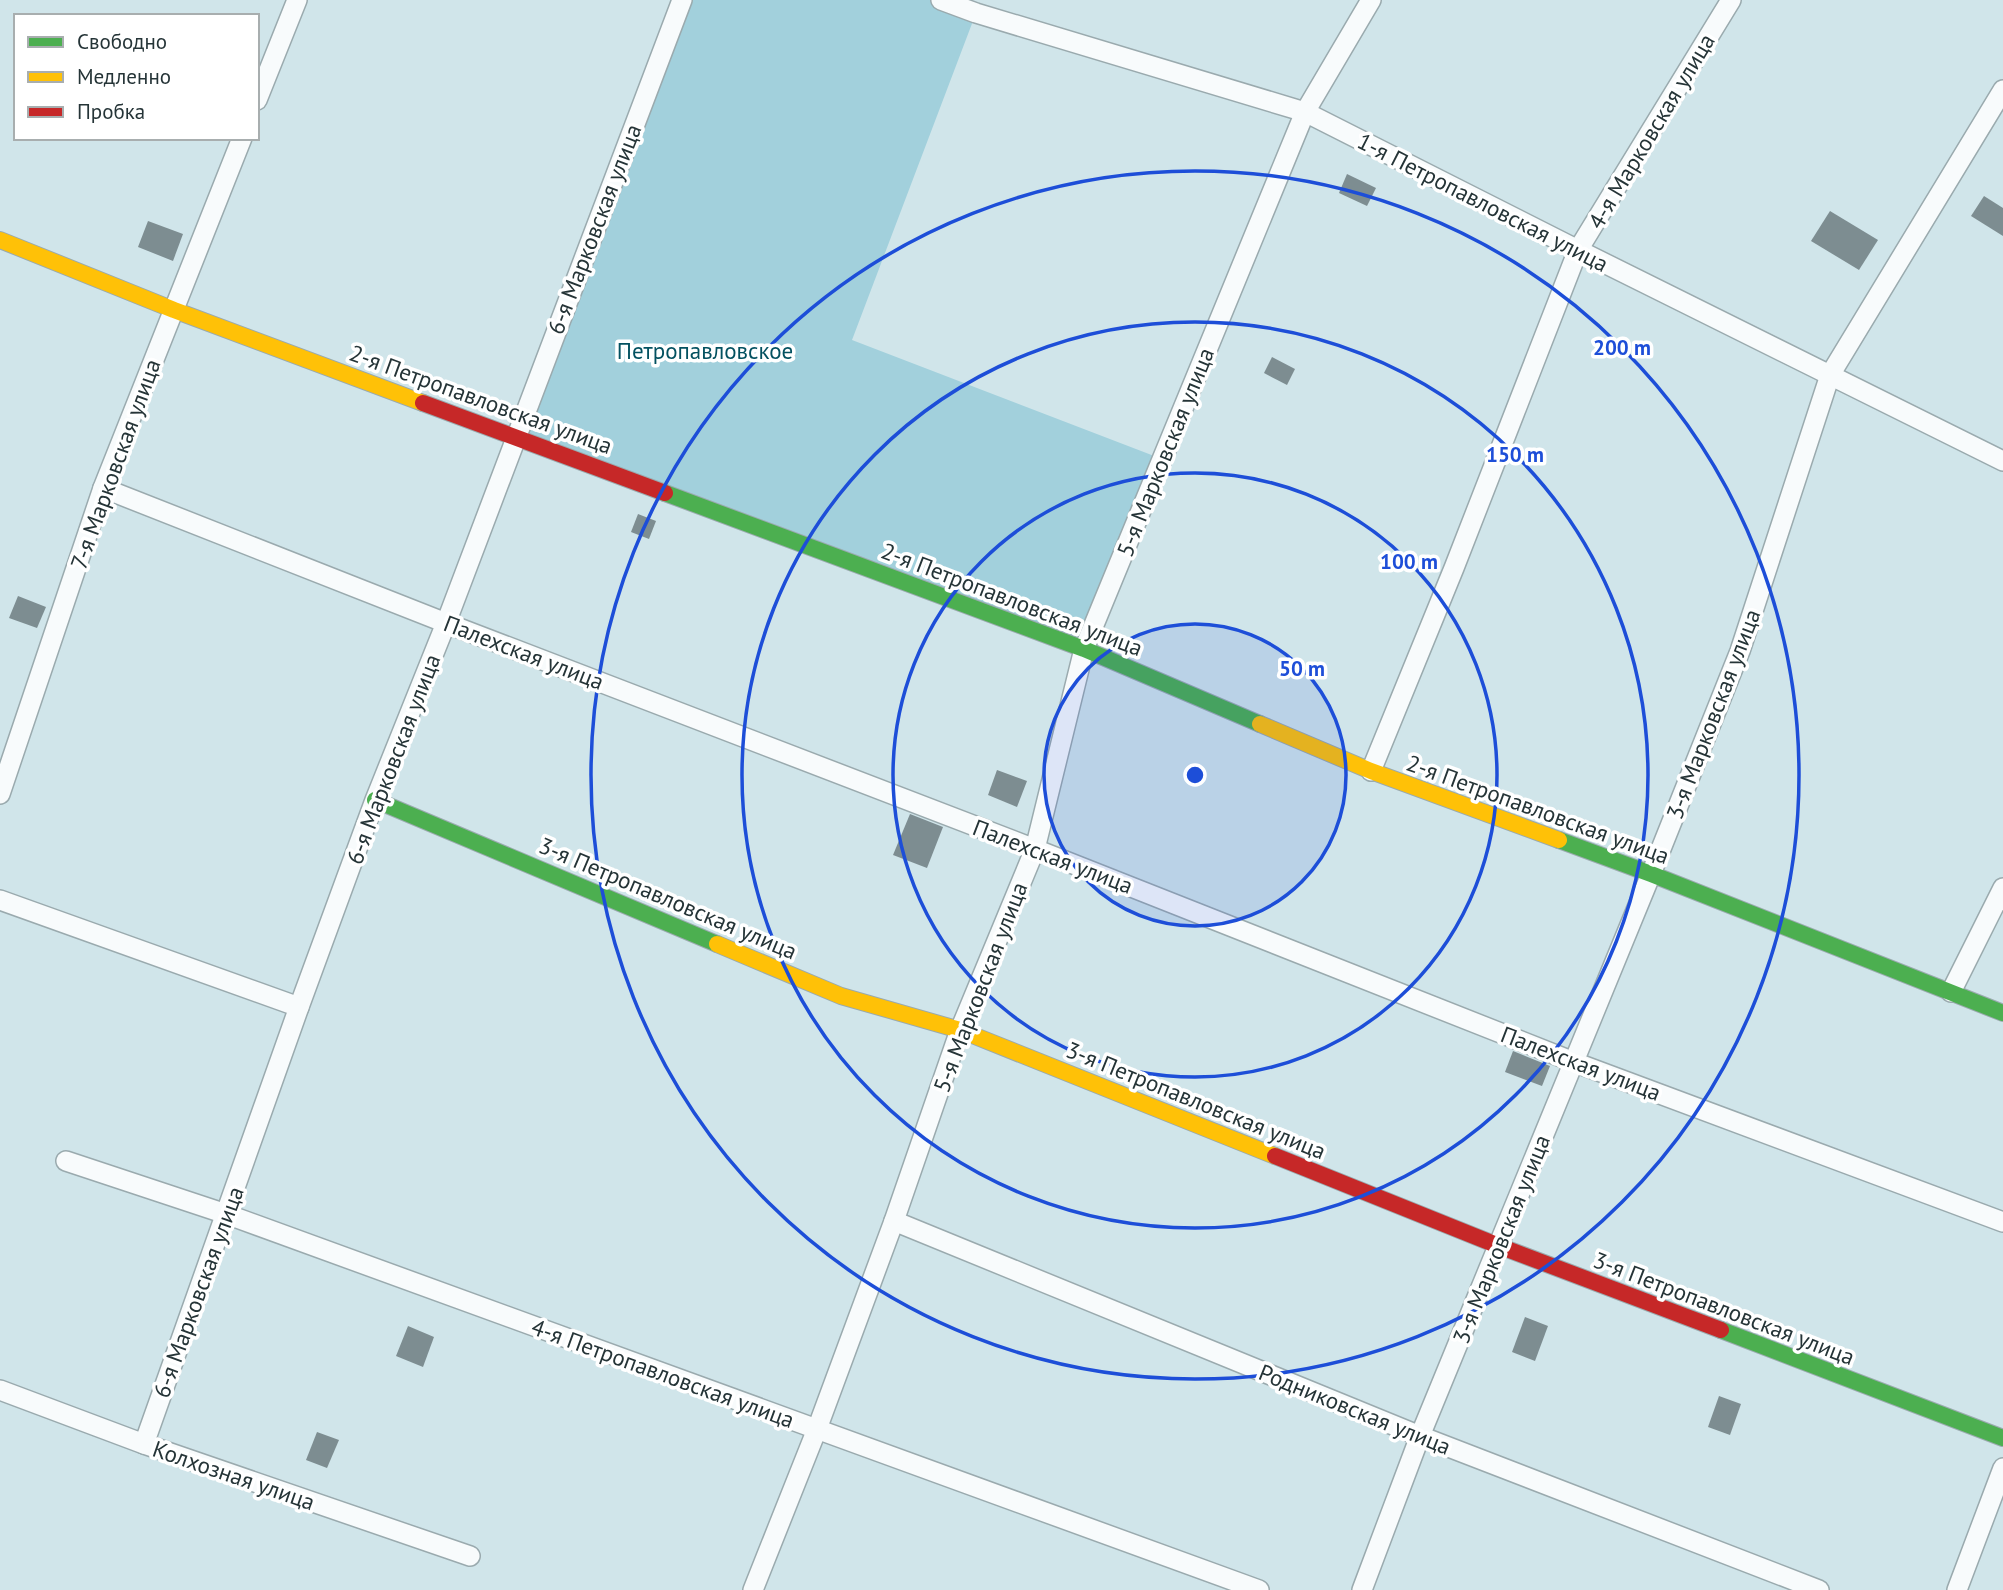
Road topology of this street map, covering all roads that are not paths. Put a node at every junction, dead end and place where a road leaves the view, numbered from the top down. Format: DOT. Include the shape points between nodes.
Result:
graph roads {
  1 [pos="297,0"];
  2 [pos="682,0"];
  3 [pos="941,0"];
  4 [pos="1371,0"];
  5 [pos="1731,0"];
  6 [pos="2003,90"];
  7 [pos="259,95"];
  8 [pos="1305,112"];
  9 [pos="241,140"];
  10 [pos="0,240"];
  11 [pos="1578,250"];
  12 [pos="174,310"];
  13 [pos="1830,375"];
  14 [pos="516,436"];
  15 [pos="2003,461"];
  16 [pos="103,488"];
  17 [pos="446,622"];
  18 [pos="1084,649"];
  19 [pos="1371,771"];
  20 [pos="0,794"];
  21 [pos="375,800"];
  22 [pos="1035,849"];
  23 [pos="1651,874"];
  24 [pos="2003,888"];
  25 [pos="0,900"];
  26 [pos="1951,992"];
  27 [pos="299,1007"];
  28 [pos="2003,1013"];
  29 [pos="960,1030"];
  30 [pos="1574,1062"];
  31 [pos="66,1161"];
  32 [pos="226,1214"];
  33 [pos="894,1221"];
  34 [pos="2003,1222"];
  35 [pos="1499,1246"];
  36 [pos="0,1390"];
  37 [pos="817,1429"];
  38 [pos="1420,1436"];
  39 [pos="2003,1438"];
  40 [pos="144,1444"];
  41 [pos="2003,1468"];
  42 [pos="470,1556"];
  43 [pos="753,1590"];
  44 [pos="1259,1590"];
  45 [pos="1362,1590"];
  46 [pos="1819,1590"];
  47 [pos="1957,1590"];
  1 -- 7 [label="street"];
  2 -- 14 [label="street, 6-я Марковская улица"];
  3 -- 8 [label="street, 1-я Петропавловская улица"];
  4 -- 8 [label="street, 5-я Марковская улица"];
  5 -- 11 [label="street, 4-я Марковская улица"];
  6 -- 13 [label="street, 3-я Марковская улица"];
  8 -- 11 [label="street, 1-я Петропавловская улица"];
  8 -- 18 [label="street, 5-я Марковская улица"];
  9 -- 12 [label="street, 7-я Марковская улица"];
  10 -- 12 [label="street, 2-я Петропавловская улица"];
  11 -- 13 [label="street, 1-я Петропавловская улица"];
  11 -- 19 [label="street, 4-я Марковская улица"];
  12 -- 14 [label="street, 2-я Петропавловская улица"];
  12 -- 16 [label="street, 7-я Марковская улица"];
  13 -- 15 [label="street, 1-я Петропавловская улица"];
  13 -- 23 [label="street, 3-я Марковская улица" via="1740,651"];
  14 -- 17 [label="street, 6-я Марковская улица"];
  14 -- 18 [label="street, 2-я Петропавловская улица"];
  16 -- 17 [label="street, Палехская улица"];
  16 -- 20 [label="street, 7-я Марковская улица"];
  17 -- 21 [label="street, 6-я Марковская улица"];
  17 -- 22 [label="street, Палехская улица"];
  18 -- 19 [label="street, 2-я Петропавловская улица"];
  18 -- 22 [label="street, 5-я Марковская улица"];
  19 -- 23 [label="street, 2-я Петропавловская улица"];
  21 -- 27 [label="street, 6-я Марковская улица"];
  21 -- 29 [label="street, 3-я Петропавловская улица" via="841,996"];
  22 -- 29 [label="street, 5-я Марковская улица"];
  22 -- 30 [label="street, Палехская улица"];
  23 -- 26 [label="street, 2-я Петропавловская улица"];
  23 -- 30 [label="street, 3-я Марковская улица"];
  24 -- 26 [label="street"];
  25 -- 27 [label="street"];
  26 -- 28 [label="street, 2-я Петропавловская улица"];
  27 -- 32 [label="street, 6-я Марковская улица"];
  29 -- 33 [label="street, 5-я Марковская улица"];
  29 -- 35 [label="street, 3-я Петропавловская улица"];
  30 -- 34 [label="street, Палехская улица"];
  30 -- 35 [label="street, 3-я Марковская улица"];
  31 -- 32 [label="street, 4-я Петропавловская улица"];
  32 -- 37 [label="street, 4-я Петропавловская улица"];
  32 -- 40 [label="street, 6-я Марковская улица"];
  33 -- 37 [label="street, 5-я Марковская улица"];
  33 -- 38 [label="street, Родниковская улица"];
  35 -- 38 [label="street, 3-я Марковская улица"];
  35 -- 39 [label="street, 3-я Петропавловская улица"];
  36 -- 40 [label="street, Колхозная улица"];
  37 -- 43 [label="street, 5-я Марковская улица"];
  37 -- 44 [label="street, 4-я Петропавловская улица"];
  38 -- 45 [label="street, 3-я Марковская улица"];
  38 -- 46 [label="street, Родниковская улица"];
  40 -- 42 [label="street, Колхозная улица"];
  41 -- 47 [label="street"];
}
